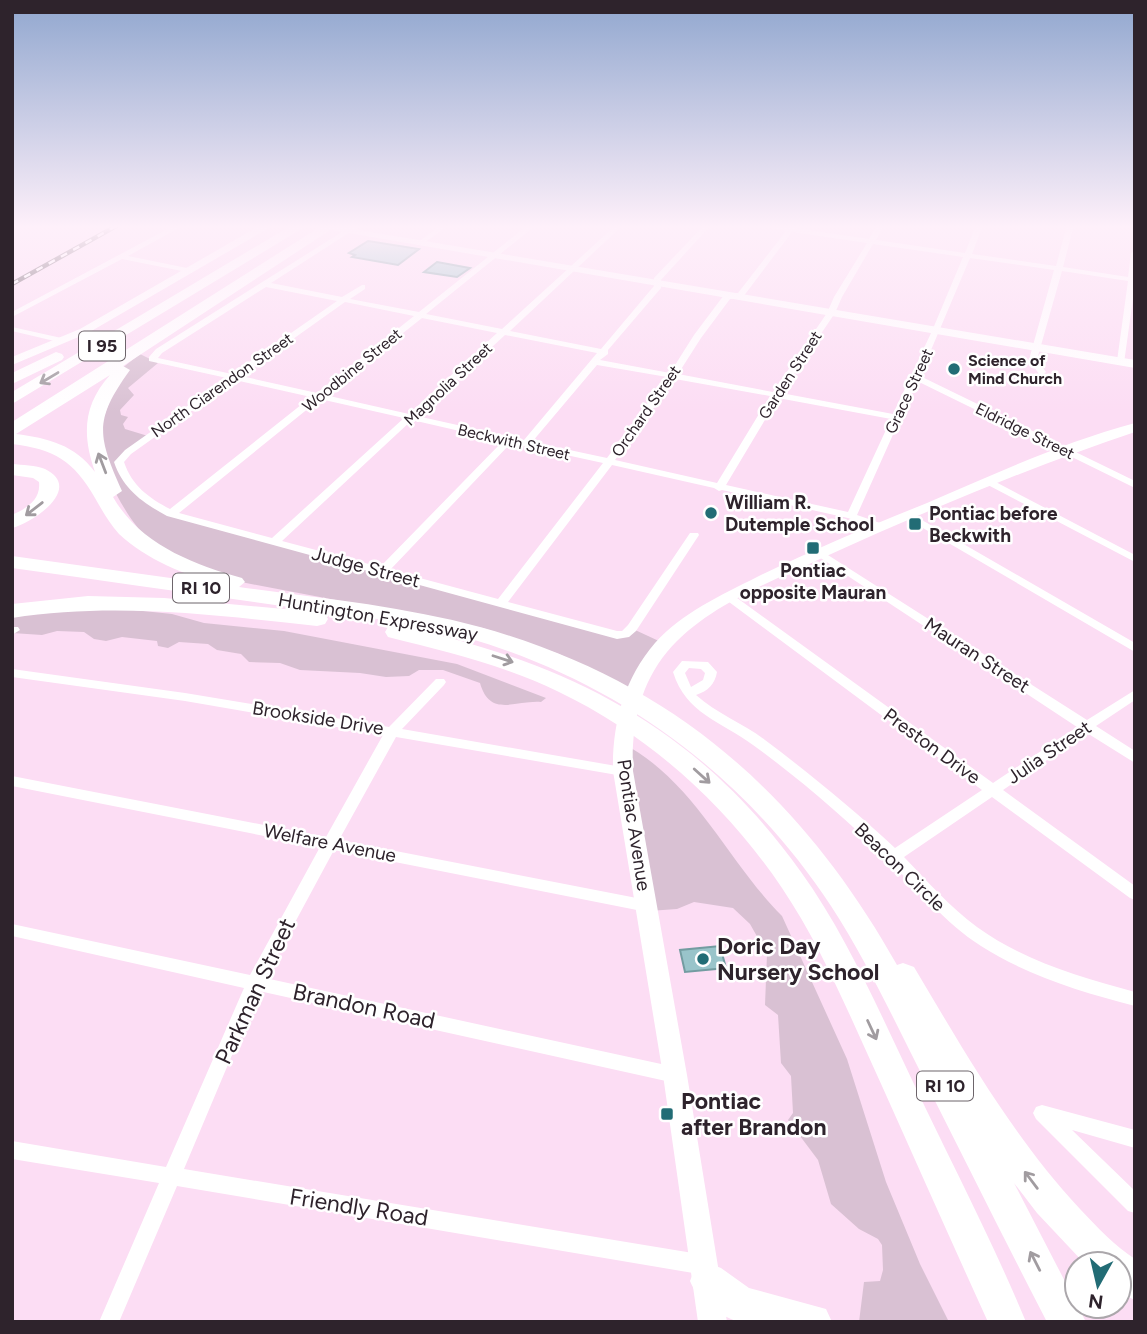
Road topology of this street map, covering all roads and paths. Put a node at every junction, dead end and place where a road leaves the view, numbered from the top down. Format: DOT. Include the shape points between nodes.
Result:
graph roads {
  1 [pos="64,287"];
  2 [pos="161,287"];
  3 [pos="199,287"];
  4 [pos="236,287"];
  5 [pos="239,287"];
  6 [pos="259,287"];
  7 [pos="280,287"];
  8 [pos="362,287"];
  9 [pos="455,287"];
  10 [pos="552,287"];
  11 [pos="657,287"];
  12 [pos="682,287"];
  13 [pos="746,287"];
  14 [pos="844,287"];
  15 [pos="954,287"];
  16 [pos="1053,287"];
  17 [pos="1132,287"];
  18 [pos="191,292"];
  19 [pos="733,296"];
  20 [pos="344,300"];
  21 [pos="831,313"];
  22 [pos="421,314"];
  23 [pos="12,315"];
  24 [pos="12,329"];
  25 [pos="504,331"];
  26 [pos="936,331"];
  27 [pos="63,341"];
  28 [pos="1037,348"];
  29 [pos="605,352"];
  30 [pos="1121,361"];
  31 [pos="597,362"];
  32 [pos="1135,364"];
  33 [pos="1042,372"];
  34 [pos="14,374"];
  35 [pos="673,375"];
  36 [pos="232,377"];
  37 [pos="915,377"];
  38 [pos="776,394"];
  39 [pos="320,396"];
  40 [pos="12,399"];
  41 [pos="12,416"];
  42 [pos="896,416"];
  43 [pos="410,419"];
  44 [pos="1135,428"];
  45 [pos="17,436"];
  46 [pos="508,440"];
  47 [pos="525,444"];
  48 [pos="1066,451"];
  49 [pos="119,462"];
  50 [pos="609,464"];
  51 [pos="12,469"];
  52 [pos="990,482"];
  53 [pos="1135,485"];
  54 [pos="719,488"];
  55 [pos="171,513"];
  56 [pos="908,515"];
  57 [pos="851,516"];
  58 [pos="12,522"];
  59 [pos="879,526"];
  60 [pos="694,535"];
  61 [pos="274,542"];
  62 [pos="820,553"];
  63 [pos="170,556"];
  64 [pos="1135,559"];
  65 [pos="12,562"];
  66 [pos="383,571"];
  67 [pos="12,576"];
  68 [pos="729,597"];
  69 [pos="501,603"];
  70 [pos="390,616"];
  71 [pos="317,620"];
  72 [pos="13,624"];
  73 [pos="1135,648"];
  74 [pos="12,673"];
  75 [pos="440,682"];
  76 [pos="690,692"];
  77 [pos="1135,694"];
  78 [pos="1087,727"];
  79 [pos="393,731"];
  80 [pos="1135,758"];
  81 [pos="623,764"];
  82 [pos="12,781"];
  83 [pos="993,790"];
  84 [pos="329,843"];
  85 [pos="894,856"];
  86 [pos="813,857"];
  87 [pos="1135,894"];
  88 [pos="647,906"];
  89 [pos="12,930"];
  90 [pos="255,982"];
  91 [pos="1135,999"];
  92 [pos="675,1074"];
  93 [pos="1135,1139"];
  94 [pos="12,1150"];
  95 [pos="172,1176"];
  96 [pos="1135,1204"];
  97 [pos="1097,1250"];
  98 [pos="707,1273"];
  99 [pos="811,1321"];
  100 [pos="109,1322"];
  101 [pos="713,1322"];
  102 [pos="776,1322"];
  103 [pos="1007,1322"];
  104 [pos="1067,1322"];
  1 -- 23 [label="street"];
  2 -- 27 [label="main road"];
  3 -- 18 [label="highway, I 95"];
  4 -- 41 [label="highway, I 95"];
  5 -- 45 [label="highway"];
  63 -- 5 [label="highway, one-way" via="137,528 114,493 94,439 94,413 107,386 130,363"];
  6 -- 36 [label="street, Beckwith Street" via="152,356"];
  7 -- 20 [label="street"];
  8 -- 20 [label="street, North Ciarendon Street"];
  9 -- 22 [label="street, Woodbine Street"];
  10 -- 25 [label="street, Magnolia Street"];
  11 -- 29 [label="street"];
  12 -- 19 [label="main road"];
  13 -- 19 [label="street, Orchard Street"];
  14 -- 21 [label="street, Garden Street"];
  15 -- 26 [label="street, Grace Street"];
  16 -- 28 [label="street"];
  17 -- 30 [label="street"];
  18 -- 34 [label="highway"];
  18 -- 40 [label="highway, I 95, one-way"];
  19 -- 21 [label="main road"];
  19 -- 35 [label="street, Orchard Street" via="727,297"];
  20 -- 22 [label="street"];
  20 -- 36 [label="street, North Ciarendon Street"];
  21 -- 26 [label="main road"];
  21 -- 38 [label="street, Garden Street"];
  22 -- 25 [label="street"];
  22 -- 39 [label="street, Woodbine Street"];
  24 -- 27 [label="street"];
  25 -- 29 [label="street"];
  25 -- 43 [label="street, Magnolia Street"];
  26 -- 28 [label="main road"];
  26 -- 37 [label="street, Grace Street"];
  27 -- 34 [label="main road"];
  28 -- 30 [label="main road"];
  28 -- 33 [label="street" via="1034,361"];
  29 -- 31 [label="street"];
  30 -- 32 [label="main road"];
  31 -- 35 [label="street"];
  31 -- 47 [label="street"];
  35 -- 38 [label="street"];
  35 -- 50 [label="street, Orchard Street"];
  36 -- 39 [label="street, Beckwith Street"];
  36 -- 49 [label="street, North Ciarendon Street"];
  37 -- 42 [label="street, Grace Street"];
  37 -- 48 [label="street, Eldridge Street"];
  38 -- 42 [label="street"];
  38 -- 54 [label="street, Garden Street"];
  39 -- 43 [label="street, Beckwith Street"];
  39 -- 55 [label="street, Woodbine Street"];
  42 -- 57 [label="street, Grace Street"];
  43 -- 46 [label="street, Beckwith Street"];
  43 -- 61 [label="street, Magnolia Street"];
  44 -- 48 [label="main road, Pontiac Avenue"];
  45 -- 63 [label="highway" via="78,460 122,525"];
  46 -- 47 [label="street, Beckwith Street"];
  46 -- 66 [label="street"];
  47 -- 50 [label="street, Beckwith Street"];
  48 -- 52 [label="main road, Pontiac Avenue"];
  48 -- 53 [label="street, Eldridge Street"];
  49 -- 55 [label="street, Judge Street" via="135,490"];
  50 -- 54 [label="street, Beckwith Street"];
  50 -- 69 [label="street, Orchard Street"];
  51 -- 58 [label="highway, one-way" via="38,473 50,484 47,497 36,510"];
  52 -- 56 [label="main road, Pontiac Avenue"];
  52 -- 64 [label="street"];
  54 -- 57 [label="street, Beckwith Street"];
  55 -- 61 [label="street, Judge Street"];
  56 -- 59 [label="main road, Pontiac Avenue"];
  56 -- 73 [label="street"];
  57 -- 59 [label="street, Beckwith Street"];
  59 -- 62 [label="main road, Pontiac Avenue"];
  60 -- 69 [label="street, Judge Street" via="625,634"];
  61 -- 66 [label="street, Judge Street"];
  62 -- 68 [label="main road, Pontiac Avenue"];
  62 -- 78 [label="street, Mauran Street"];
  63 -- 70 [label="highway" via="231,581"];
  65 -- 70 [label="highway, Huntington Expressway / RI 10"];
  66 -- 69 [label="street, Judge Street"];
  67 -- 71 [label="highway, Huntington Expressway / RI 10"];
  68 -- 81 [label="main road, Pontiac Avenue" via="688,623 652,660 628,708"];
  68 -- 83 [label="street, Preston Drive"];
  70 -- 86 [label="highway, Huntington Expressway / RI 10" via="453,627 522,647 645,705 734,770"];
  71 -- 72 [label="highway" via="132,603 75,603"];
  71 -- 103 [label="highway, Huntington Expressway / RI 10, one-way" via="430,639 540,673 632,721 718,789 778,860 817,922 868,1021"];
  74 -- 79 [label="street, Brookside Drive"];
  75 -- 79 [label="street, Parkman Street"];
  76 -- 85 [label="street, Beacon Circle" via="706,711 749,734"];
  77 -- 78 [label="street, Julia Street"];
  78 -- 80 [label="street, Mauran Street"];
  78 -- 83 [label="street, Julia Street"];
  79 -- 81 [label="street, Brookside Drive"];
  79 -- 84 [label="street, Parkman Street"];
  81 -- 88 [label="main road, Pontiac Avenue"];
  82 -- 84 [label="street, Welfare Avenue"];
  83 -- 85 [label="street, Julia Street"];
  83 -- 87 [label="street, Preston Drive"];
  84 -- 88 [label="street, Welfare Avenue"];
  84 -- 90 [label="street, Parkman Street"];
  85 -- 91 [label="street, Beacon Circle" via="945,911 997,949 1068,981"];
  97 -- 86 [label="highway, one-way" via="1032,1182 880,939"];
  104 -- 86 [label="highway, Huntington Expressway / RI 10, one-way" via="882,967"];
  88 -- 92 [label="main road, Pontiac Avenue"];
  89 -- 90 [label="street, Brandon Road"];
  90 -- 92 [label="street, Brandon Road"];
  90 -- 95 [label="street, Parkman Street"];
  92 -- 98 [label="main road, Pontiac Avenue"];
  93 -- 96 [label="street" via="1042,1113"];
  94 -- 95 [label="street, Friendly Road"];
  95 -- 98 [label="street, Friendly Road"];
  95 -- 100 [label="street, Parkman Street"];
  98 -- 99 [label="highway" via="724,1297 744,1307"];
  98 -- 101 [label="main road, Pontiac Avenue"];
  99 -- 102 [label="highway"];
}
